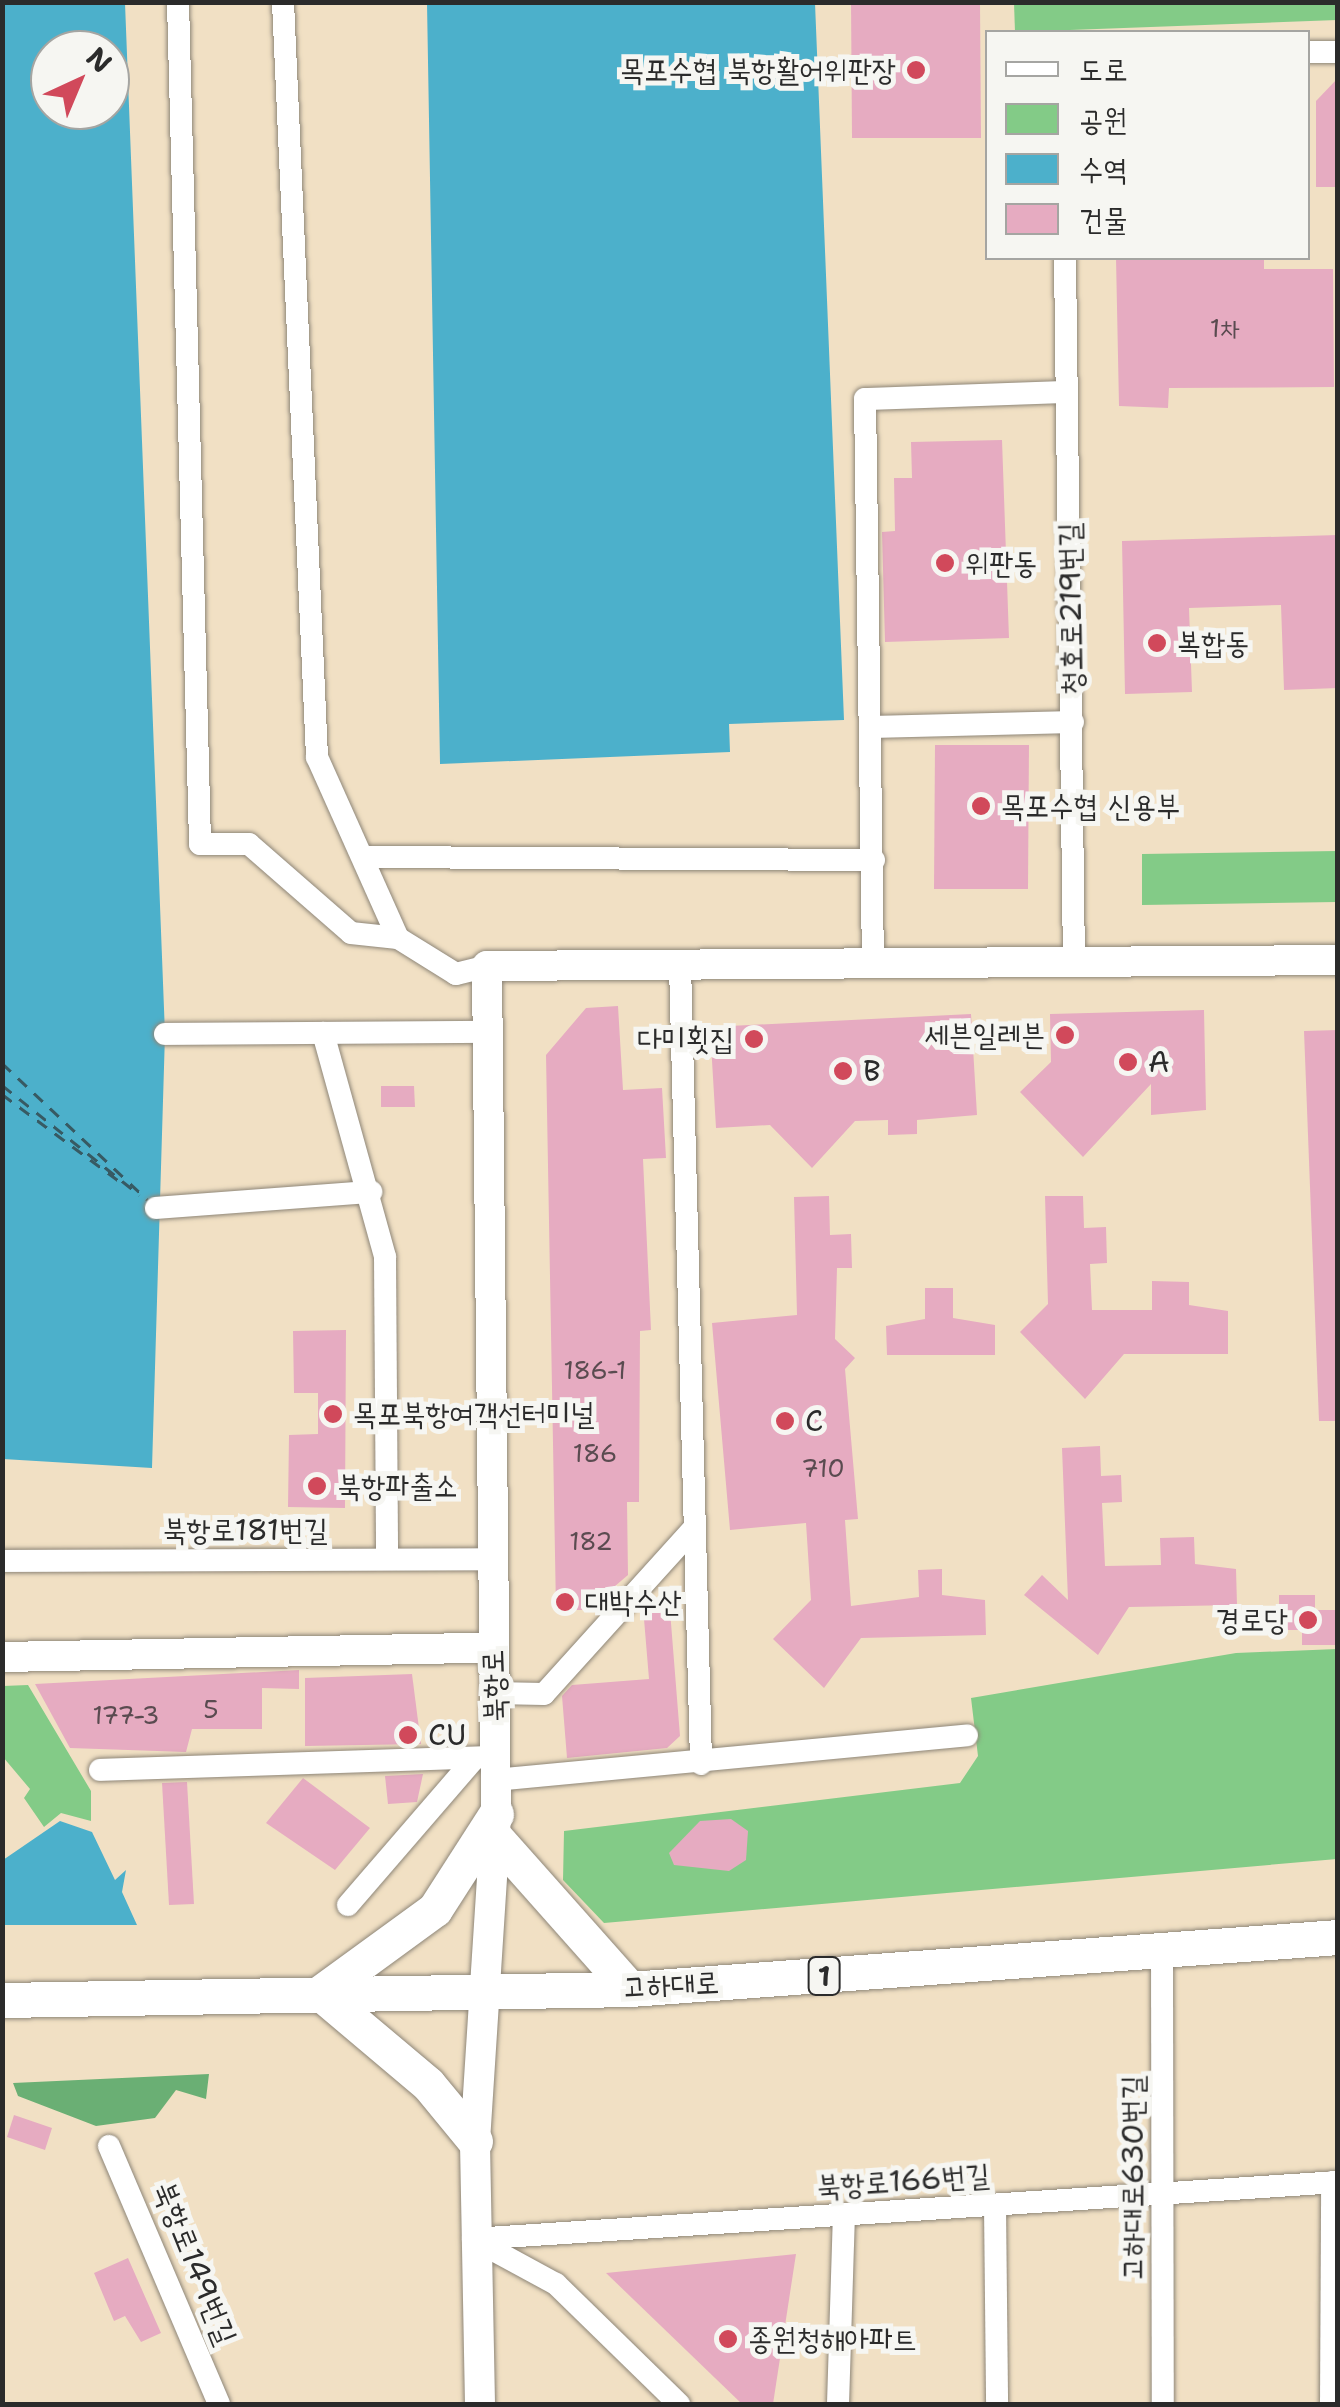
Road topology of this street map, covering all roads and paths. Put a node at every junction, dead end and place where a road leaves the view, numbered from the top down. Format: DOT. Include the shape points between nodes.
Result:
graph roads {
  1 [pos="178,2"];
  2 [pos="282,2"];
  3 [pos="1310,52"];
  4 [pos="1338,52"];
  5 [pos="1065,260"];
  6 [pos="1067,392"];
  7 [pos="1074,722"];
  8 [pos="872,727"];
  9 [pos="364,857"];
  10 [pos="874,860"];
  11 [pos="398,938"];
  12 [pos="1338,960"];
  13 [pos="1074,962"];
  14 [pos="873,964"];
  15 [pos="680,965"];
  16 [pos="487,966"];
  17 [pos="486,1032"];
  18 [pos="323,1033"];
  19 [pos="165,1034"];
  20 [pos="371,1192"];
  21 [pos="156,1208"];
  22 [pos="695,1526"];
  23 [pos="487,1558"];
  24 [pos="387,1559"];
  25 [pos="2,1561"];
  26 [pos="492,1648"];
  27 [pos="2,1657"];
  28 [pos="494,1693"];
  29 [pos="967,1735"];
  30 [pos="701,1764"];
  31 [pos="100,1770"];
  32 [pos="491,1789"];
  33 [pos="348,1904"];
  34 [pos="1338,1937"];
  35 [pos="1162,1952"];
  36 [pos="630,1989"];
  37 [pos="320,1994"];
  38 [pos="485,1995"];
  39 [pos="2,2000"];
  40 [pos="475,2140"];
  41 [pos="109,2146"];
  42 [pos="1335,2182"];
  43 [pos="1163,2193"];
  44 [pos="995,2204"];
  45 [pos="844,2214"];
  46 [pos="473,2239"];
  47 [pos="219,2404"];
  48 [pos="480,2404"];
  49 [pos="678,2404"];
  50 [pos="838,2404"];
  51 [pos="998,2404"];
  52 [pos="1163,2404"];
  53 [pos="1331,2404"];
  1 -- 11 [label="street" via="200,844 249,844 351,933"];
  2 -- 9 [label="street" via="307,673 317,757"];
  3 -- 4 [label="street"];
  5 -- 6 [label="street, 청호로219번길"];
  6 -- 7 [label="street, 청호로219번길"];
  6 -- 8 [label="street" via="865,399"];
  7 -- 8 [label="street"];
  7 -- 13 [label="street, 청호로219번길"];
  8 -- 10 [label="street"];
  9 -- 10 [label="street"];
  9 -- 11 [label="street"];
  10 -- 14 [label="street"];
  11 -- 16 [label="street" via="456,974"];
  12 -- 13 [label="street"];
  13 -- 14 [label="street"];
  14 -- 15 [label="street"];
  15 -- 16 [label="street"];
  15 -- 22 [label="street"];
  16 -- 17 [label="street, 북항로"];
  17 -- 18 [label="street"];
  17 -- 23 [label="street, 북항로"];
  18 -- 19 [label="street"];
  18 -- 20 [label="street"];
  20 -- 21 [label="street"];
  20 -- 24 [label="street" via="386,1277"];
  22 -- 28 [label="street" via="544,1694"];
  22 -- 30 [label="street"];
  23 -- 24 [label="street, 북항로181번길"];
  23 -- 26 [label="street, 북항로"];
  24 -- 25 [label="street, 북항로181번길"];
  26 -- 27 [label="street"];
  26 -- 28 [label="street, 북항로"];
  28 -- 32 [label="street, 북항로"];
  29 -- 30 [label="street"];
  30 -- 32 [label="street"];
  31 -- 32 [label="street"];
  32 -- 33 [label="street"];
  32 -- 36 [label="main road"];
  32 -- 37 [label="main road" via="435,1908"];
  32 -- 38 [label="street, 북항로"];
  34 -- 35 [label="main road, 고하대로 / 1"];
  35 -- 36 [label="main road, 고하대로 / 1"];
  35 -- 43 [label="street, 고하대로630번길"];
  36 -- 38 [label="main road, 고하대로 / 1"];
  37 -- 38 [label="main road, 고하대로 / 1"];
  37 -- 39 [label="main road, 고하대로 / 1"];
  37 -- 40 [label="main road" via="428,2084"];
  38 -- 40 [label="street, 북항로"];
  40 -- 46 [label="street, 북항로"];
  41 -- 47 [label="street, 북항로149번길"];
  42 -- 43 [label="street, 북항로166번길"];
  42 -- 53 [label="street"];
  43 -- 44 [label="street, 북항로166번길"];
  43 -- 52 [label="street, 고하대로630번길"];
  44 -- 45 [label="street, 북항로166번길"];
  44 -- 51 [label="street"];
  45 -- 46 [label="street, 북항로166번길"];
  45 -- 50 [label="street"];
  46 -- 48 [label="street, 북항로"];
  46 -- 49 [label="street" via="556,2284"];
}
